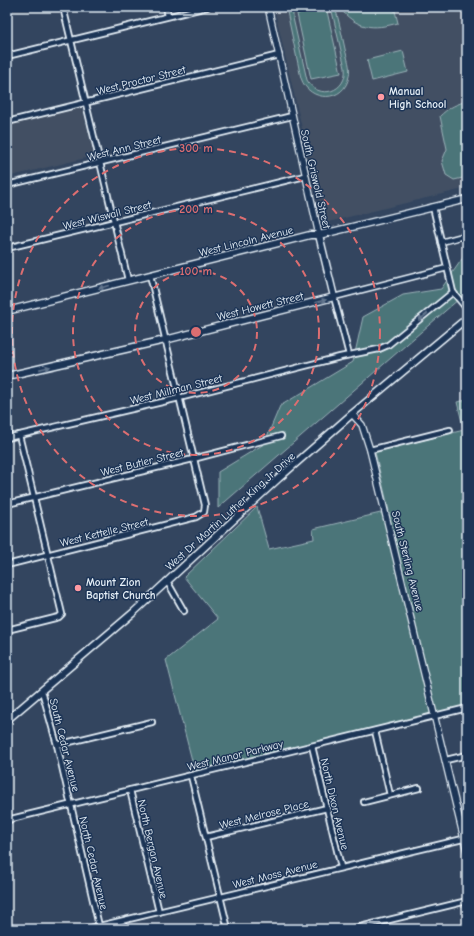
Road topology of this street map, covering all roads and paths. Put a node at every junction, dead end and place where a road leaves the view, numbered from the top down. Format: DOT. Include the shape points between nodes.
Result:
graph roads {
  1 [pos="63,7"];
  2 [pos="166,7"];
  3 [pos="207,7"];
  4 [pos="268,7"];
  5 [pos="168,16"];
  6 [pos="71,40"];
  7 [pos="279,55"];
  8 [pos="7,56"];
  9 [pos="86,102"];
  10 [pos="292,116"];
  11 [pos="7,122"];
  12 [pos="100,163"];
  13 [pos="305,176"];
  14 [pos="7,185"];
  15 [pos="467,199"];
  16 [pos="432,207"];
  17 [pos="114,223"];
  18 [pos="319,235"];
  19 [pos="467,235"];
  20 [pos="441,242"];
  21 [pos="7,248"];
  22 [pos="447,268"];
  23 [pos="150,275"];
  24 [pos="128,280"];
  25 [pos="453,292"];
  26 [pos="334,298"];
  27 [pos="467,309"];
  28 [pos="7,311"];
  29 [pos="467,318"];
  30 [pos="165,340"];
  31 [pos="349,355"];
  32 [pos="7,376"];
  33 [pos="180,398"];
  34 [pos="352,414"];
  35 [pos="7,428"];
  36 [pos="450,430"];
  37 [pos="19,435"];
  38 [pos="281,436"];
  39 [pos="8,438"];
  40 [pos="370,450"];
  41 [pos="193,459"];
  42 [pos="35,497"];
  43 [pos="7,504"];
  44 [pos="48,555"];
  45 [pos="7,565"];
  46 [pos="167,581"];
  47 [pos="184,611"];
  48 [pos="7,630"];
  49 [pos="42,691"];
  50 [pos="467,708"];
  51 [pos="435,716"];
  52 [pos="7,720"];
  53 [pos="152,722"];
  54 [pos="374,731"];
  55 [pos="57,745"];
  56 [pos="312,746"];
  57 [pos="467,755"];
  58 [pos="446,760"];
  59 [pos="191,776"];
  60 [pos="419,788"];
  61 [pos="130,790"];
  62 [pos="390,795"];
  63 [pos="364,802"];
  64 [pos="71,804"];
  65 [pos="327,808"];
  66 [pos="7,811"];
  67 [pos="8,820"];
  68 [pos="206,837"];
  69 [pos="466,838"];
  70 [pos="467,851"];
  71 [pos="341,867"];
  72 [pos="220,896"];
  73 [pos="467,901"];
  74 [pos="159,912"];
  75 [pos="101,927"];
  76 [pos="87,929"];
  77 [pos="228,929"];
  78 [pos="352,929"];
  1 -- 6 [label="street"];
  2 -- 5 [label="street"];
  3 -- 5 [label="street"];
  4 -- 7 [label="street, South Griswold Street"];
  5 -- 6 [label="street"];
  6 -- 8 [label="street"];
  6 -- 9 [label="street"];
  7 -- 9 [label="street, West Proctor Street"];
  7 -- 10 [label="street, South Griswold Street"];
  9 -- 11 [label="street, West Proctor Street"];
  9 -- 12 [label="street"];
  10 -- 12 [label="street, West Ann Street"];
  10 -- 13 [label="street, South Griswold Street"];
  12 -- 14 [label="street, West Ann Street"];
  12 -- 17 [label="street"];
  13 -- 17 [label="street, West Wiswall Street"];
  13 -- 18 [label="street, South Griswold Street"];
  15 -- 16 [label="main road, West Lincoln Avenue"];
  16 -- 18 [label="main road, West Lincoln Avenue"];
  16 -- 20 [label="street"];
  17 -- 21 [label="street, West Wiswall Street"];
  17 -- 24 [label="street"];
  18 -- 23 [label="main road, West Lincoln Avenue" via="310,235"];
  18 -- 26 [label="main road, South Griswold Street"];
  19 -- 20 [label="street"];
  20 -- 22 [label="street"];
  22 -- 25 [label="street"];
  22 -- 26 [label="street, West Howett Street"];
  23 -- 24 [label="main road, West Lincoln Avenue"];
  23 -- 30 [label="street"];
  24 -- 28 [label="main road, West Lincoln Avenue, one-way"];
  25 -- 27 [label="street"];
  25 -- 31 [label="street, West Millman Street, one-way" via="388,345 379,350"];
  30 -- 26 [label="main road, West Howett Street, one-way"];
  26 -- 31 [label="street, South Griswold Street"];
  29 -- 34 [label="main road, West Dr Martin Luther King Jr Drive"];
  32 -- 30 [label="main road, West Howett Street, one-way"];
  30 -- 33 [label="street"];
  31 -- 33 [label="street, West Millman Street"];
  33 -- 37 [label="street, West Millman Street"];
  33 -- 41 [label="street"];
  34 -- 40 [label="street, South Sterling Avenue" via="362,425"];
  34 -- 46 [label="main road, West Dr Martin Luther King Jr Drive"];
  35 -- 39 [label="street"];
  36 -- 40 [label="street"];
  37 -- 39 [label="street, West Millman Street"];
  37 -- 42 [label="street"];
  38 -- 41 [label="street, West Butler Street"];
  40 -- 51 [label="street, South Sterling Avenue"];
  41 -- 42 [label="street, West Butler Street"];
  41 -- 44 [label="street, West Kettelle Street" via="205,506 204,512 196,518"];
  42 -- 43 [label="street, West Butler Street"];
  42 -- 44 [label="street"];
  44 -- 45 [label="street, West Kettelle Street"];
  44 -- 48 [label="street" via="61,616"];
  46 -- 47 [label="street"];
  46 -- 49 [label="main road, West Dr Martin Luther King Jr Drive"];
  49 -- 52 [label="main road, West Dr Martin Luther King Jr Drive"];
  49 -- 55 [label="street, South Cedar Avenue"];
  50 -- 51 [label="street, West Manor Parkway"];
  51 -- 54 [label="street, West Manor Parkway"];
  51 -- 58 [label="street, South Sterling Avenue"];
  53 -- 55 [label="street"];
  54 -- 56 [label="street, West Manor Parkway"];
  54 -- 62 [label="street"];
  55 -- 64 [label="street, South Cedar Avenue"];
  56 -- 59 [label="street, West Manor Parkway"];
  56 -- 65 [label="street, North Dixon Avenue"];
  57 -- 58 [label="street"];
  58 -- 69 [label="street, South Sterling Avenue"];
  59 -- 61 [label="street, West Manor Parkway"];
  59 -- 68 [label="street"];
  60 -- 62 [label="street"];
  61 -- 64 [label="street, West Manor Parkway"];
  61 -- 74 [label="street, North Bergan Avenue"];
  62 -- 63 [label="street"];
  64 -- 67 [label="street, West Manor Parkway"];
  64 -- 75 [label="street, North Cedar Avenue"];
  65 -- 68 [label="street, West Melrose Place"];
  65 -- 71 [label="street, North Dixon Avenue"];
  66 -- 67 [label="street"];
  68 -- 72 [label="street"];
  69 -- 70 [label="street, South Sterling Avenue"];
  69 -- 71 [label="street, West Moss Avenue"];
  71 -- 72 [label="street, West Moss Avenue"];
  72 -- 74 [label="street, West Moss Avenue"];
  72 -- 77 [label="street"];
  73 -- 78 [label="street"];
  74 -- 75 [label="street, West Moss Avenue"];
  75 -- 76 [label="street, West Moss Avenue"];
}
